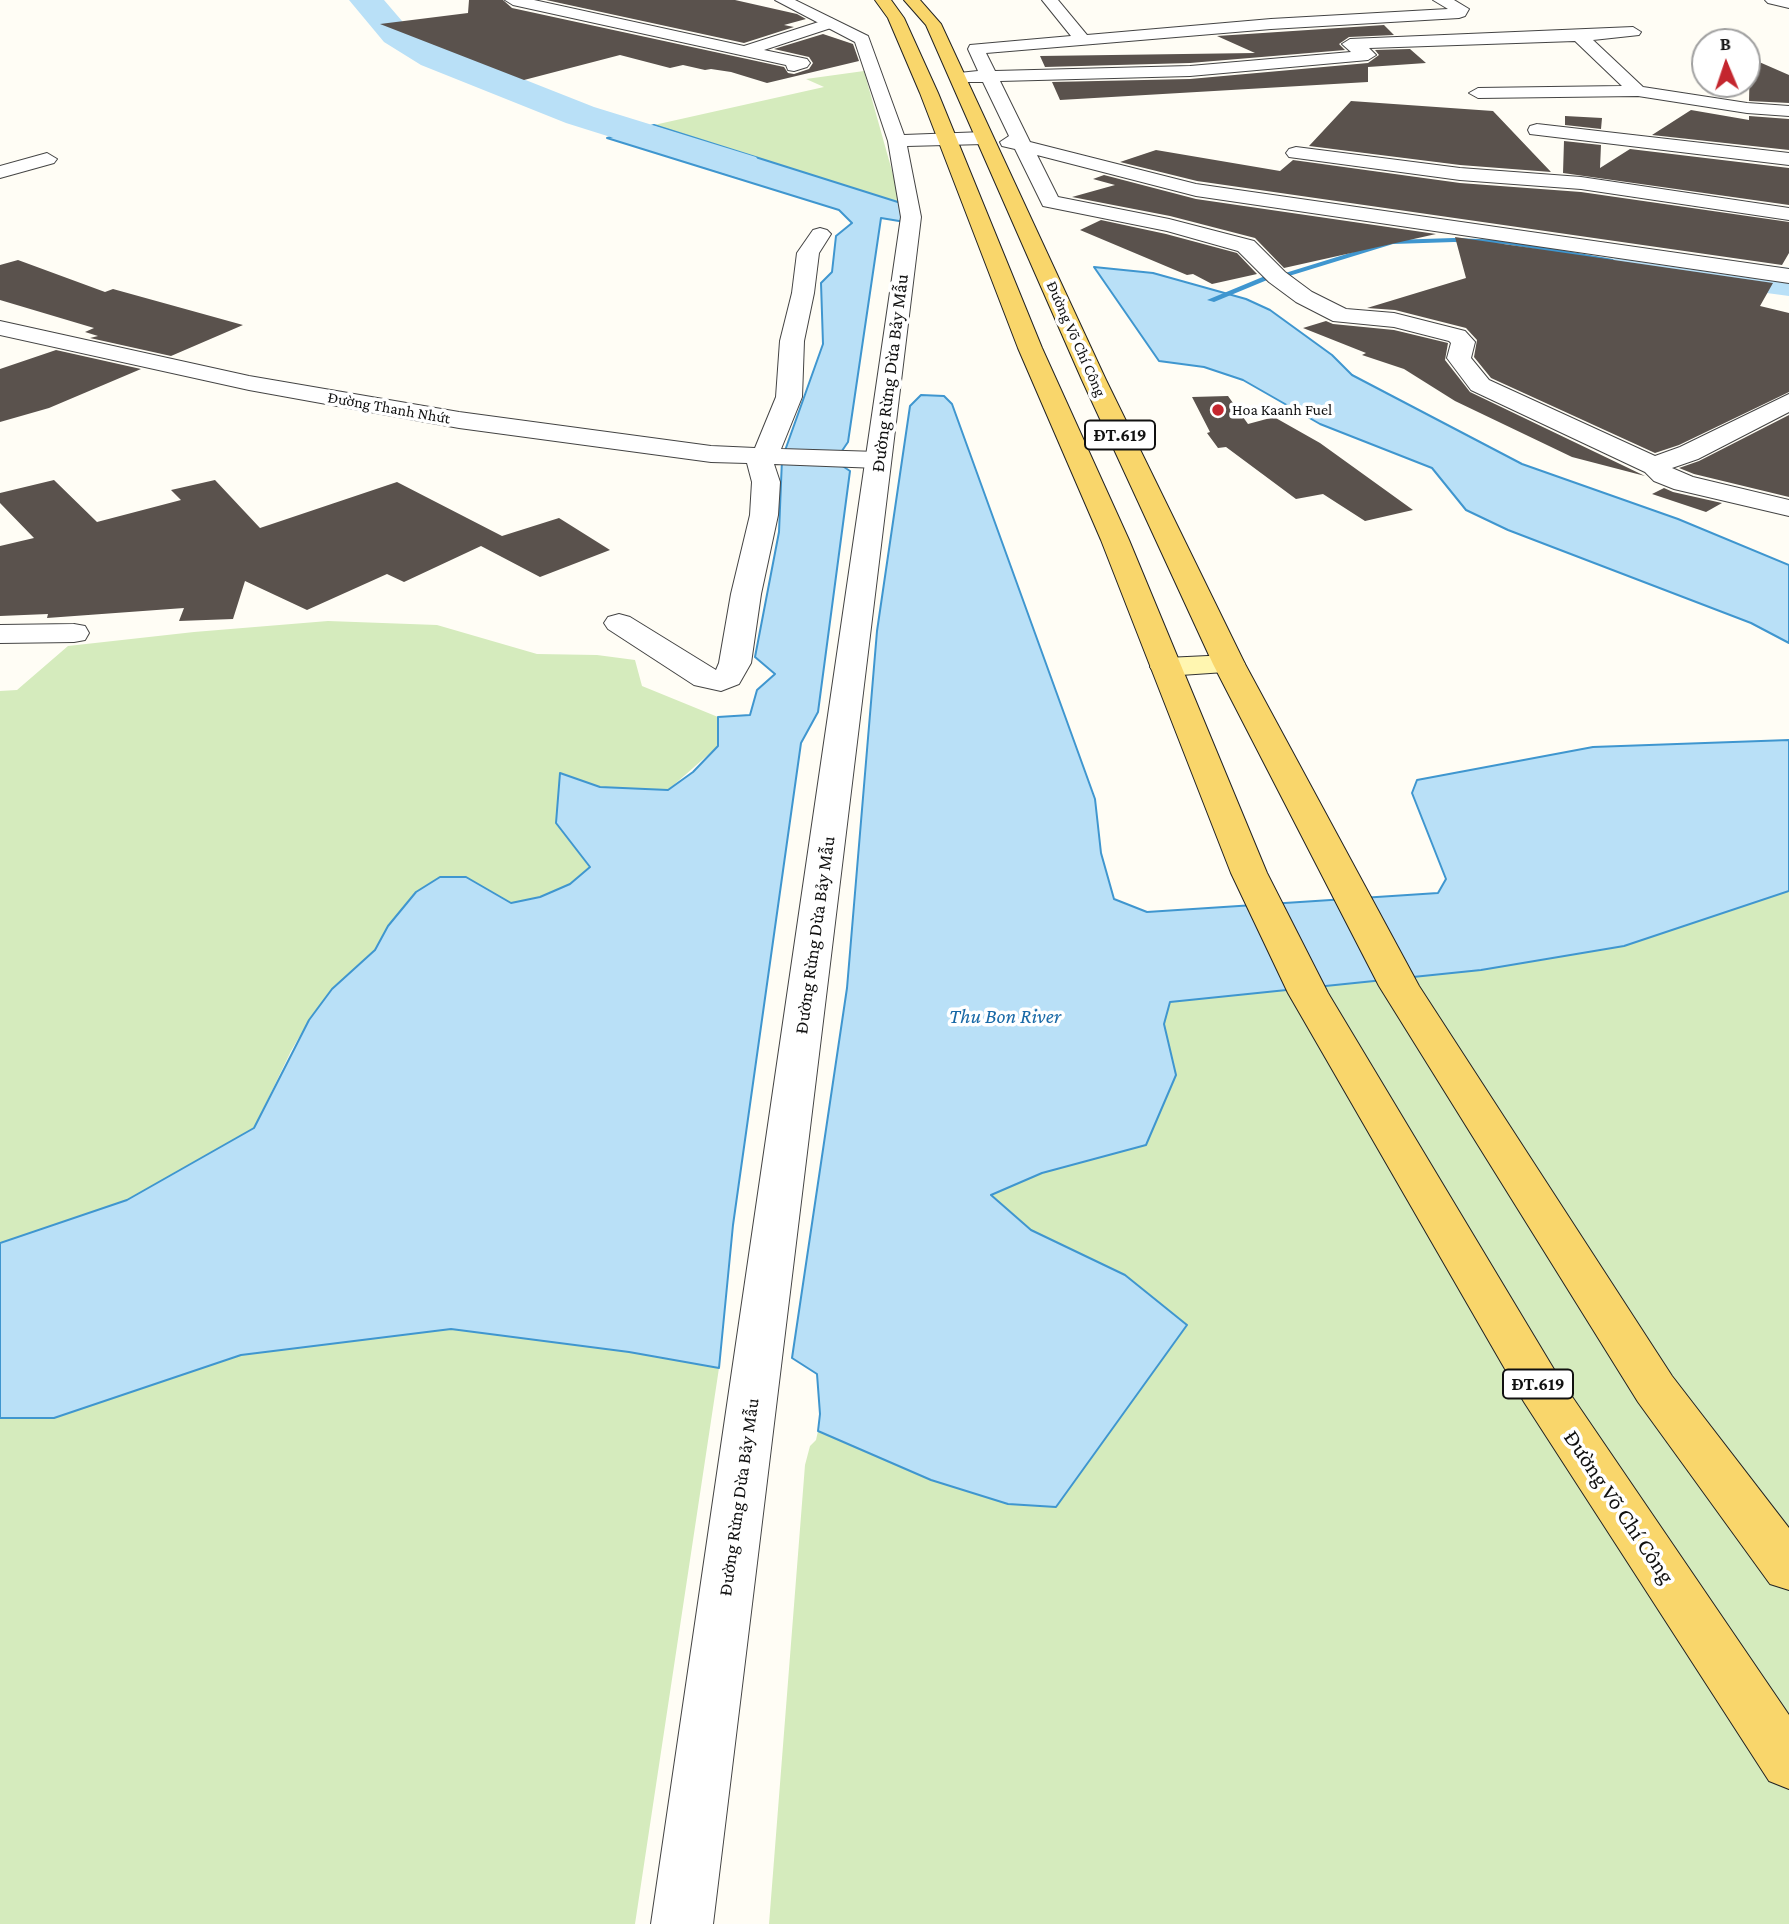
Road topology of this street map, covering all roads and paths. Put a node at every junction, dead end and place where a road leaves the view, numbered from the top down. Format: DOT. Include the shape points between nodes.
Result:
graph roads {
  1 [pos="513,0"];
  2 [pos="783,0"];
  3 [pos="883,0"];
  4 [pos="912,0"];
  5 [pos="1050,0"];
  6 [pos="1441,0"];
  7 [pos="1773,0"];
  8 [pos="1789,3"];
  9 [pos="1252,12"];
  10 [pos="1308,22"];
  11 [pos="831,23"];
  12 [pos="1271,24"];
  13 [pos="1633,32"];
  14 [pos="1579,36"];
  15 [pos="1082,39"];
  16 [pos="1350,44"];
  17 [pos="742,52"];
  18 [pos="794,66"];
  19 [pos="989,76"];
  20 [pos="958,77"];
  21 [pos="1638,91"];
  22 [pos="1478,93"];
  23 [pos="1789,111"];
  24 [pos="1537,130"];
  25 [pos="984,138"];
  26 [pos="949,139"];
  27 [pos="897,141"];
  28 [pos="1024,145"];
  29 [pos="1296,153"];
  30 [pos="47,159"];
  31 [pos="1789,159"];
  32 [pos="0,172"];
  33 [pos="1460,174"];
  34 [pos="1789,214"];
  35 [pos="1417,221"];
  36 [pos="820,234"];
  37 [pos="1789,276"];
  38 [pos="0,328"];
  39 [pos="1789,402"];
  40 [pos="1762,416"];
  41 [pos="1789,426"];
  42 [pos="768,457"];
  43 [pos="870,460"];
  44 [pos="1654,466"];
  45 [pos="1789,508"];
  46 [pos="619,623"];
  47 [pos="74,633"];
  48 [pos="0,634"];
  49 [pos="1229,664"];
  50 [pos="1166,667"];
  51 [pos="1789,1568"];
  52 [pos="1789,1763"];
  53 [pos="682,1924"];
  1 -- 17 [label="street"];
  2 -- 11 [label="street, Đường Rừng Dừa Bảy Mẫu"];
  3 -- 26 [label="main road, ĐT.619" via="896,18"];
  4 -- 20 [label="main road, Đường Võ Chí Công / ĐT.619" via="933,24"];
  5 -- 15 [label="street"];
  6 -- 10 [label="street" via="1461,9"];
  7 -- 8 [label="street"];
  9 -- 12 [label="street"];
  10 -- 12 [label="street"];
  10 -- 16 [label="street"];
  11 -- 17 [label="street"];
  11 -- 27 [label="street, Đường Rừng Dừa Bảy Mẫu" via="862,39"];
  12 -- 15 [label="street"];
  13 -- 14 [label="street"];
  14 -- 16 [label="street"];
  14 -- 21 [label="street"];
  15 -- 19 [label="street" via="976,49"];
  16 -- 19 [label="street" via="1368,55 1190,71"];
  17 -- 18 [label="street" via="801,63"];
  19 -- 20 [label="street"];
  19 -- 28 [label="street"];
  20 -- 25 [label="main road, Đường Võ Chí Công / ĐT.619"];
  21 -- 22 [label="street"];
  21 -- 23 [label="street"];
  24 -- 31 [label="street"];
  25 -- 26 [label="street"];
  25 -- 28 [label="street"];
  25 -- 49 [label="main road, Đường Võ Chí Công / ĐT.619"];
  26 -- 27 [label="street"];
  26 -- 50 [label="main road, ĐT.619" via="1030,348"];
  27 -- 43 [label="street, Đường Rừng Dừa Bảy Mẫu" via="911,216"];
  28 -- 35 [label="street" via="1196,190"];
  28 -- 44 [label="street" via="1050,202 1169,225 1246,246 1304,297 1341,316 1394,320 1453,334 1463,342 1459,358 1480,384"];
  29 -- 33 [label="street"];
  30 -- 32 [label="street"];
  33 -- 34 [label="street" via="1581,183"];
  33 -- 35 [label="street"];
  35 -- 37 [label="street"];
  36 -- 42 [label="street" via="808,253 792,341 789,397"];
  38 -- 42 [label="street, Đường Thanh Nhứt" via="249,383 459,420 711,454"];
  39 -- 40 [label="street"];
  40 -- 41 [label="street"];
  40 -- 44 [label="street"];
  42 -- 43 [label="street, Đường Thanh Nhứt"];
  42 -- 46 [label="street" via="764,515 735,663 728,677 722,681 705,678"];
  43 -- 53 [label="street, Đường Rừng Dừa Bảy Mẫu"];
  44 -- 45 [label="street" via="1684,483"];
  47 -- 48 [label="street"];
  49 -- 50 [label="main road"];
  49 -- 51 [label="main road, Đường Võ Chí Công / ĐT.619" via="1399,986 1655,1389"];
  50 -- 52 [label="main road, Đường Võ Chí Công / ĐT.619" via="1249,873 1308,993 1541,1389"];
}
